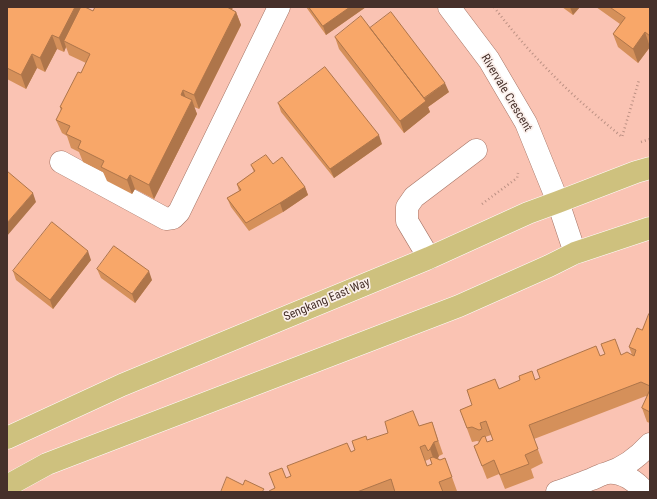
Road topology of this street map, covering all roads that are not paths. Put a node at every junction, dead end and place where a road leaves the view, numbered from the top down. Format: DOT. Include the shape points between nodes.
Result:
graph roads {
  1 [pos="279,7"];
  2 [pos="449,7"];
  3 [pos="476,150"];
  4 [pos="62,162"];
  5 [pos="650,168"];
  6 [pos="558,202"];
  7 [pos="650,228"];
  8 [pos="575,253"];
  9 [pos="429,258"];
  10 [pos="7,438"];
  11 [pos="650,444"];
  12 [pos="607,473"];
  13 [pos="7,486"];
  14 [pos="557,492"];
  15 [pos="645,492"];
  1 -- 4 [label="street" via="179,212 173,218 166,219"];
  2 -- 6 [label="street, Rivervale Crescent" via="489,60 526,123"];
  3 -- 9 [label="street" via="414,197 407,208 407,221"];
  5 -- 6 [label="main road, Sengkang East Way"];
  6 -- 8 [label="street, Rivervale Crescent"];
  6 -- 9 [label="main road, Sengkang East Way"];
  7 -- 8 [label="main road"];
  8 -- 13 [label="main road" via="459,306 47,464"];
  9 -- 10 [label="main road, Sengkang East Way" via="122,385"];
  11 -- 12 [label="street" via="628,464"];
  12 -- 14 [label="street"];
  12 -- 15 [label="street" via="625,476"];
}
